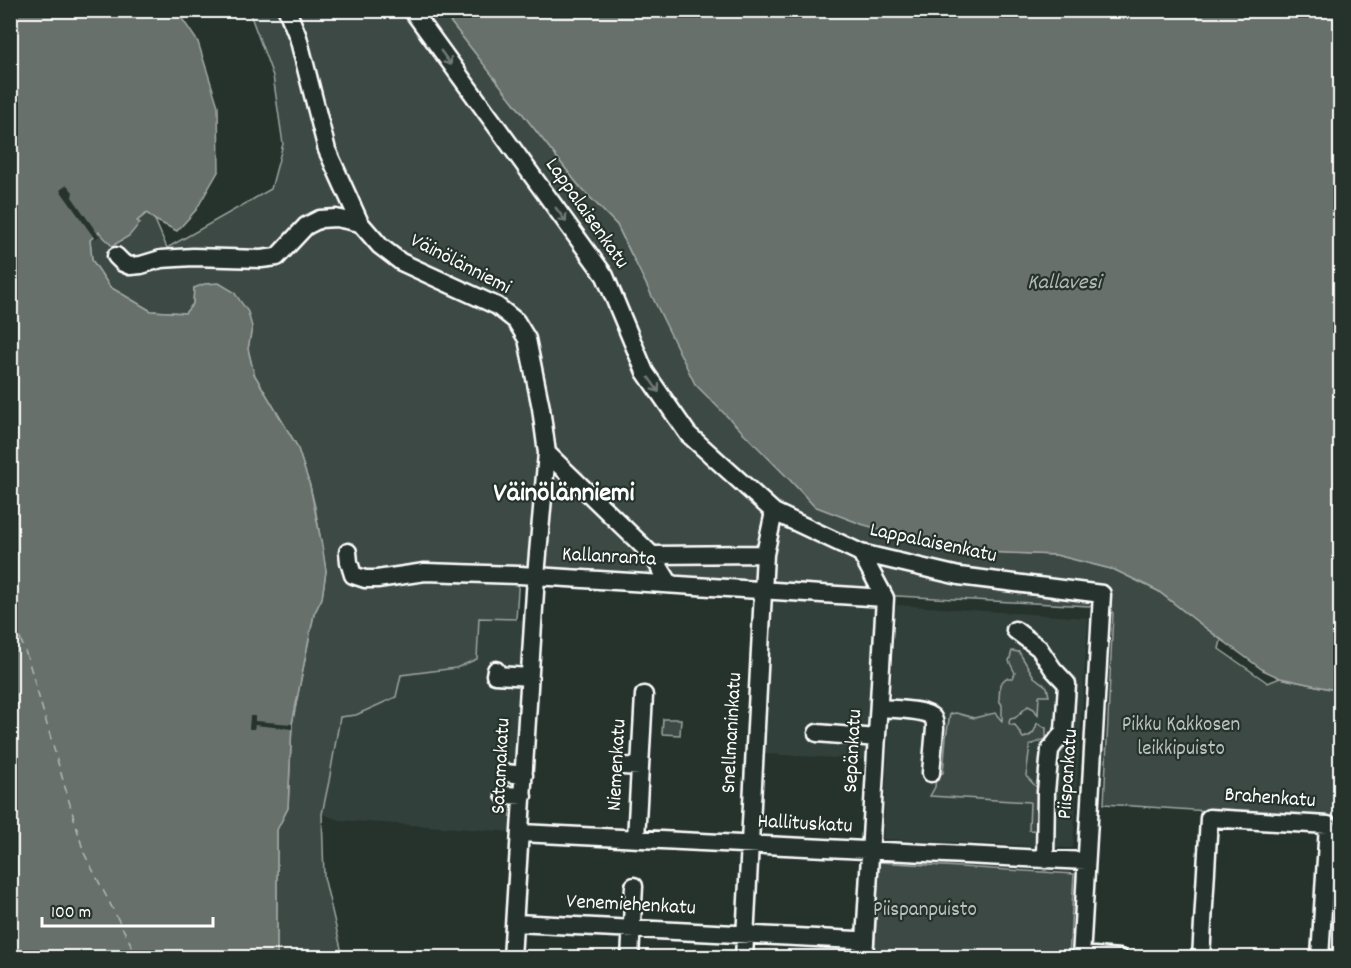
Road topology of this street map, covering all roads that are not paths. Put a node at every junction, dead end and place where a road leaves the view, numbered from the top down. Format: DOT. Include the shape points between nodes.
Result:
graph roads {
  1 [pos="287,10"];
  2 [pos="412,10"];
  3 [pos="360,223"];
  4 [pos="116,256"];
  5 [pos="547,453"];
  6 [pos="774,512"];
  7 [pos="348,552"];
  8 [pos="765,554"];
  9 [pos="861,554"];
  10 [pos="652,555"];
  11 [pos="536,576"];
  12 [pos="670,584"];
  13 [pos="763,590"];
  14 [pos="1102,594"];
  15 [pos="885,598"];
  16 [pos="1015,630"];
  17 [pos="496,670"];
  18 [pos="530,677"];
  19 [pos="644,695"];
  20 [pos="879,708"];
  21 [pos="817,734"];
  22 [pos="878,738"];
  23 [pos="623,766"];
  24 [pos="640,767"];
  25 [pos="506,773"];
  26 [pos="931,773"];
  27 [pos="525,775"];
  28 [pos="504,795"];
  29 [pos="523,796"];
  30 [pos="521,833"];
  31 [pos="636,838"];
  32 [pos="750,844"];
  33 [pos="871,850"];
  34 [pos="1045,860"];
  35 [pos="1086,861"];
  36 [pos="634,886"];
  37 [pos="515,923"];
  38 [pos="631,929"];
  39 [pos="745,934"];
  40 [pos="857,940"];
  41 [pos="1081,956"];
  42 [pos="512,957"];
  43 [pos="630,957"];
  44 [pos="744,957"];
  45 [pos="864,957"];
  46 [pos="1120,957"];
  47 [pos="1201,957"];
  48 [pos="1320,957"];
  1 -- 3 [label="street, Väinölänniemi" via="298,37 327,150"];
  2 -- 6 [label="street, Lappalaisenkatu, one-way" via="605,276 645,372 688,434"];
  3 -- 4 [label="street" via="320,219 306,226 277,257 193,257 130,266"];
  3 -- 5 [label="street, Väinölänniemi" via="400,262 497,306 516,321 526,339"];
  5 -- 10 [label="street"];
  5 -- 11 [label="street, Väinölänniemi"];
  6 -- 8 [label="street, Snellmaninkatu"];
  6 -- 9 [label="street, Lappalaisenkatu"];
  7 -- 11 [label="street, Kallanranta" via="353,575 365,579 425,572"];
  8 -- 10 [label="street"];
  8 -- 13 [label="street, Snellmaninkatu"];
  9 -- 14 [label="street, Lappalaisenkatu" via="959,576"];
  9 -- 15 [label="street"];
  10 -- 12 [label="street"];
  11 -- 12 [label="street, Kallanranta"];
  11 -- 18 [label="street, Satamakatu"];
  12 -- 13 [label="street, Kallanranta"];
  13 -- 15 [label="street, Kallanranta"];
  13 -- 32 [label="street, Snellmaninkatu"];
  14 -- 35 [label="street, Piispankatu"];
  15 -- 20 [label="street, Sepänkatu"];
  16 -- 34 [label="street" via="1039,648 1067,684 1064,731 1050,750"];
  17 -- 18 [label="street" via="495,675"];
  18 -- 27 [label="street, Satamakatu"];
  19 -- 24 [label="street, Niemenkatu"];
  20 -- 22 [label="street, Sepänkatu"];
  20 -- 26 [label="street" via="932,717 935,728"];
  21 -- 22 [label="street"];
  22 -- 33 [label="street, Sepänkatu"];
  23 -- 24 [label="street"];
  24 -- 31 [label="street, Niemenkatu"];
  25 -- 27 [label="street"];
  27 -- 29 [label="street, Satamakatu"];
  28 -- 29 [label="street"];
  29 -- 30 [label="street, Satamakatu"];
  30 -- 31 [label="street, Hallituskatu"];
  30 -- 37 [label="street, Satamakatu"];
  31 -- 32 [label="street, Hallituskatu"];
  32 -- 33 [label="street, Hallituskatu"];
  32 -- 39 [label="street, Snellmaninkatu"];
  33 -- 34 [label="street, Hallituskatu"];
  33 -- 45 [label="street, Sepänkatu"];
  34 -- 35 [label="street, Hallituskatu"];
  35 -- 41 [label="street, Piispankatu"];
  36 -- 38 [label="street"];
  37 -- 38 [label="street, Venemiehenkatu"];
  37 -- 42 [label="street, Satamakatu"];
  38 -- 39 [label="street, Venemiehenkatu"];
  38 -- 43 [label="street"];
  39 -- 40 [label="street, Venemiehenkatu"];
  39 -- 44 [label="street, Snellmaninkatu"];
  41 -- 46 [label="street"];
  47 -- 48 [label="street, Brahenkatu" via="1209,818 1328,825"];
}
